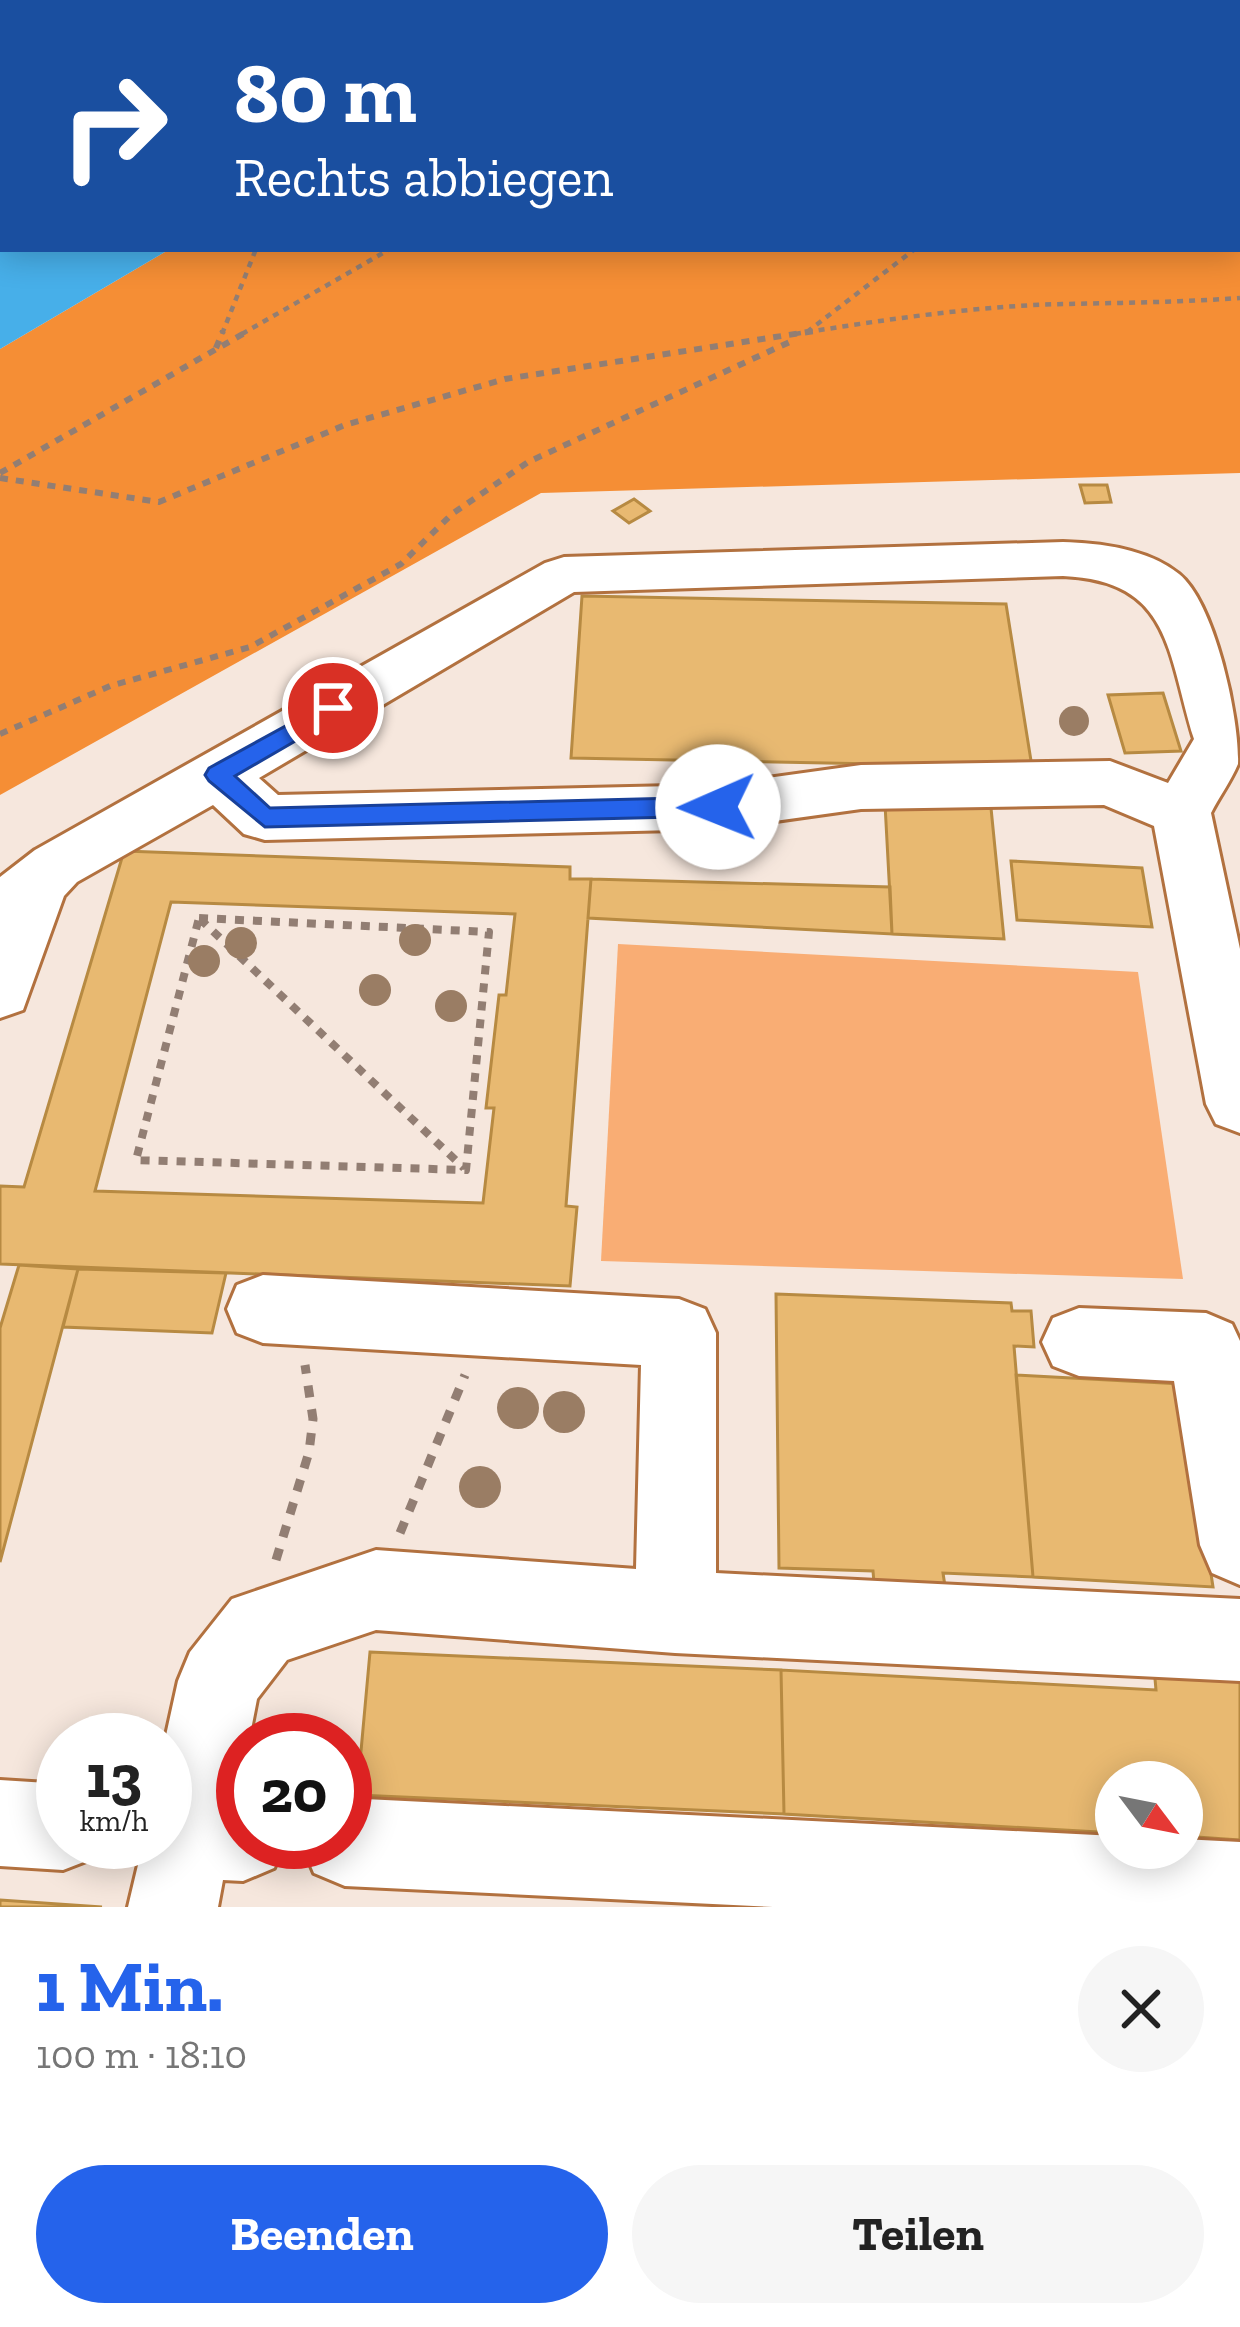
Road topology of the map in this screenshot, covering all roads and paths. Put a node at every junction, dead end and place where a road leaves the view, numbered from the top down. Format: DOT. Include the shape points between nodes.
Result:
graph roads {
  1 [pos="255,252"];
  2 [pos="385,252"];
  3 [pos="911,252"];
  4 [pos="1240,298"];
  5 [pos="804,334"];
  6 [pos="215,350"];
  7 [pos="0,476"];
  8 [pos="0,734"];
  9 [pos="218,775"];
  10 [pos="1181,812"];
  11 [pos="19,896"];
  12 [pos="199,918"];
  13 [pos="0,992"];
  14 [pos="1240,1104"];
  15 [pos="466,1170"];
  16 [pos="276,1311"];
  17 [pos="488,1321"];
  18 [pos="1079,1342"];
  19 [pos="1240,1546"];
  20 [pos="376,1590"];
  21 [pos="674,1612"];
  22 [pos="261,1628"];
  23 [pos="1240,1640"];
  24 [pos="0,1823"];
  25 [pos="36,1825"];
  26 [pos="372,1843"];
  27 [pos="192,1853"];
  28 [pos="1240,1886"];
  1 -- 6 [label="path"];
  2 -- 6 [label="path"];
  3 -- 5 [label="path"];
  4 -- 5 [label="path" via="1064,304"];
  5 -- 7 [label="path" via="505,380 345,425 159,502"];
  5 -- 8 [label="path" via="528,462 452,514 400,564 250,647 110,686"];
  6 -- 7 [label="path"];
  9 -- 10 [label="lane" via="265,818 718,807 861,787 1110,783"];
  9 -- 10 [label="lane" via="564,575 1096,560 1151,580 1172,598 1223,739"];
  9 -- 11 [label="lane" via="56,866"];
  10 -- 14 [label="lane"];
  11 -- 13 [label="lane"];
  12 -- 15 [label="path"];
  12 -- 15 [label="path" via="490,932"];
  12 -- 15 [label="path" via="136,1160"];
  16 -- 17 [label="lane"];
  16 -- 22 [label="path" via="304,1362 313,1419"];
  17 -- 20 [label="path"];
  17 -- 21 [label="lane" via="680,1333"];
  18 -- 19 [label="lane" via="1206,1348"];
  20 -- 21 [label="lane"];
  20 -- 22 [label="lane"];
  21 -- 23 [label="lane"];
  22 -- 27 [label="lane" via="219,1681"];
  24 -- 25 [label="lane"];
  26 -- 28 [label="lane"];
}
